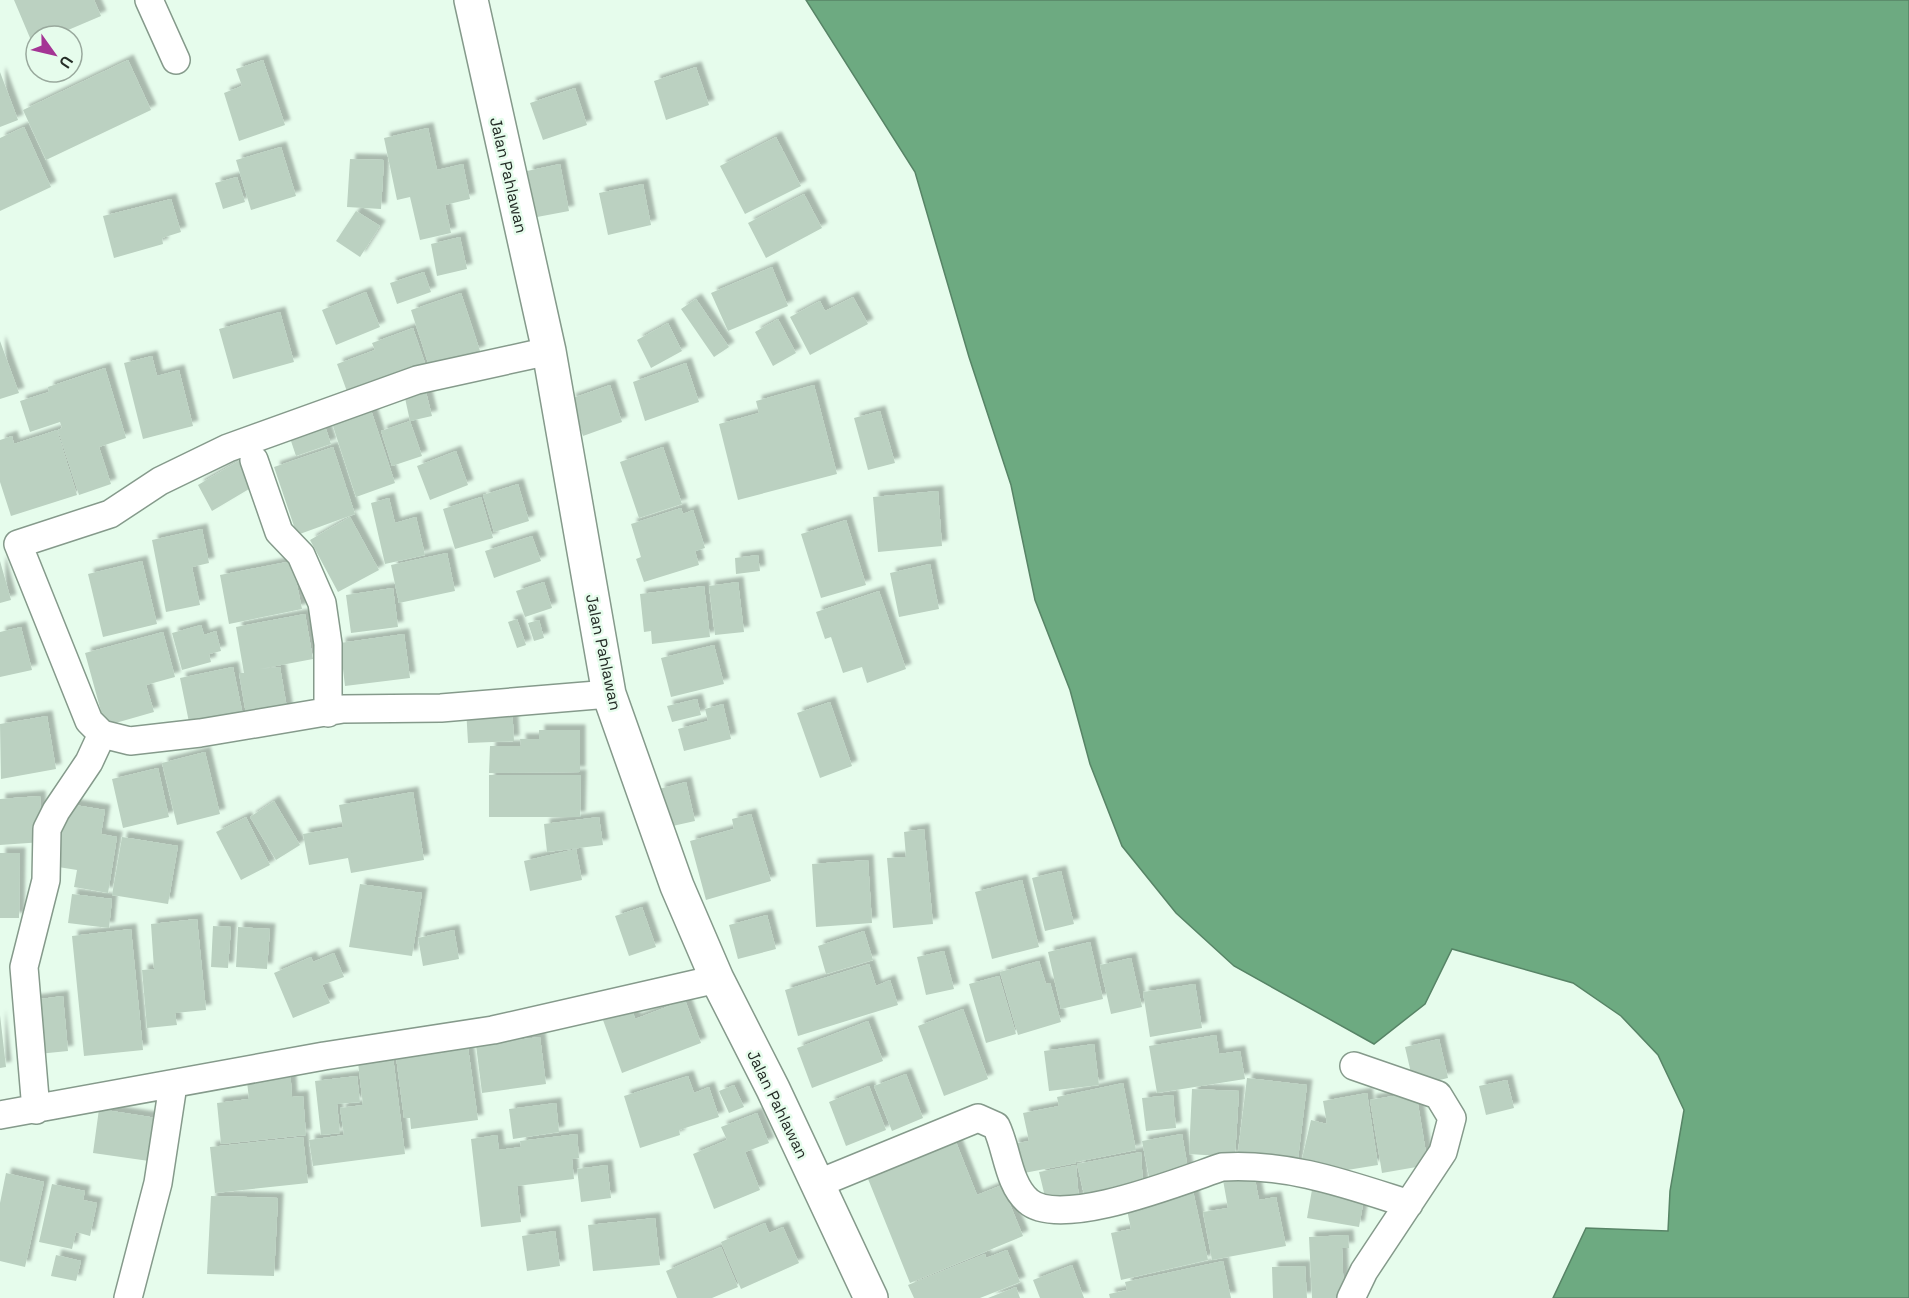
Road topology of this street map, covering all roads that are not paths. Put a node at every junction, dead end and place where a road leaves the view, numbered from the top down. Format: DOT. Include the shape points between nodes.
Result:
graph roads {
  1 [pos="149,0"];
  2 [pos="471,0"];
  3 [pos="176,60"];
  4 [pos="549,351"];
  5 [pos="254,460"];
  6 [pos="9,538"];
  7 [pos="609,694"];
  8 [pos="328,713"];
  9 [pos="102,734"];
  10 [pos="717,979"];
  11 [pos="1354,1066"];
  12 [pos="173,1085"];
  13 [pos="36,1110"];
  14 [pos="0,1114"];
  15 [pos="817,1185"];
  16 [pos="1409,1204"];
  17 [pos="128,1298"];
  18 [pos="871,1298"];
  19 [pos="1351,1298"];
  1 -- 3 [label="street"];
  2 -- 4 [label="highway, Jalan Pahlawan"];
  4 -- 6 [label="street" via="417,380 228,448 160,481 110,514"];
  4 -- 7 [label="highway, Jalan Pahlawan"];
  5 -- 8 [label="street" via="279,532 301,555 322,603 328,644"];
  6 -- 9 [label="street" via="89,721"];
  7 -- 8 [label="street"];
  7 -- 10 [label="highway, Jalan Pahlawan" via="677,886"];
  8 -- 9 [label="street" via="145,741 118,740"];
  9 -- 13 [label="street" via="47,829 46,880 24,967"];
  10 -- 12 [label="street" via="493,1030 324,1056"];
  10 -- 15 [label="highway, Jalan Pahlawan"];
  11 -- 16 [label="street" via="1438,1095 1452,1118 1443,1152"];
  12 -- 13 [label="street"];
  12 -- 17 [label="street" via="158,1183"];
  13 -- 14 [label="street"];
  15 -- 16 [label="street" via="978,1118 996,1126 1027,1201 1051,1211 1084,1209 1222,1167 1243,1166 1316,1174"];
  15 -- 18 [label="highway, Jalan Pahlawan"];
  16 -- 19 [label="street" via="1364,1271"];
}
